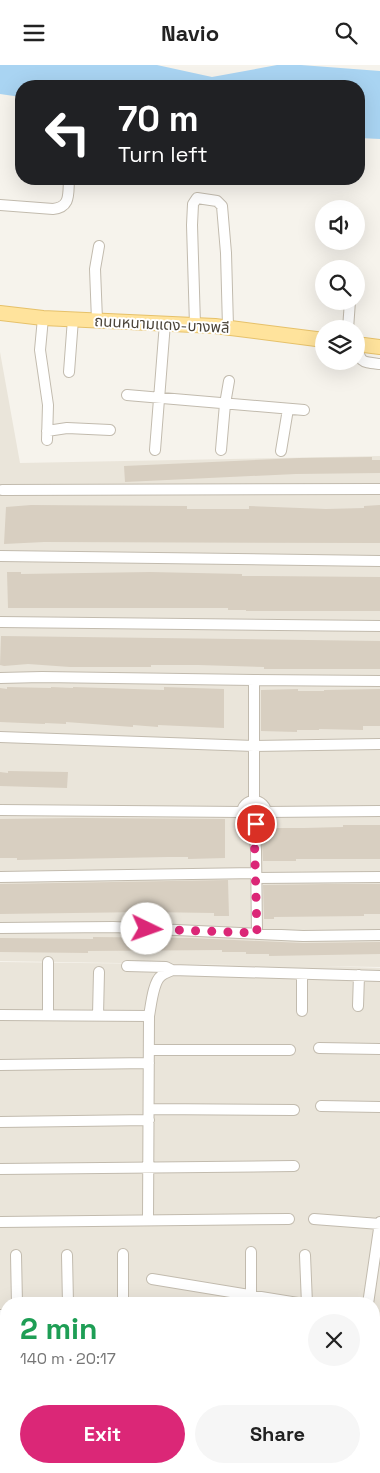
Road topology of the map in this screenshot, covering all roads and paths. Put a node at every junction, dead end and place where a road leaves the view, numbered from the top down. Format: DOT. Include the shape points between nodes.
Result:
graph roads {
  1 [pos="68,185"];
  2 [pos="0,205"];
  3 [pos="99,247"];
  4 [pos="0,313"];
  5 [pos="43,318"];
  6 [pos="73,319"];
  7 [pos="97,320"];
  8 [pos="164,323"];
  9 [pos="195,325"];
  10 [pos="228,327"];
  11 [pos="315,339"];
  12 [pos="365,345"];
  13 [pos="380,347"];
  14 [pos="365,362"];
  15 [pos="380,365"];
  16 [pos="69,372"];
  17 [pos="229,381"];
  18 [pos="127,395"];
  19 [pos="159,398"];
  20 [pos="225,404"];
  21 [pos="288,409"];
  22 [pos="304,410"];
  23 [pos="110,430"];
  24 [pos="155,450"];
  25 [pos="221,450"];
  26 [pos="281,451"];
  27 [pos="380,489"];
  28 [pos="1,490"];
  29 [pos="0,556"];
  30 [pos="380,561"];
  31 [pos="0,623"];
  32 [pos="380,626"];
  33 [pos="0,678"];
  34 [pos="254,681"];
  35 [pos="380,681"];
  36 [pos="0,737"];
  37 [pos="380,744"];
  38 [pos="254,746"];
  39 [pos="254,801"];
  40 [pos="0,810"];
  41 [pos="380,811"];
  42 [pos="242,812"];
  43 [pos="266,812"];
  44 [pos="254,825"];
  45 [pos="256,876"];
  46 [pos="0,877"];
  47 [pos="380,877"];
  48 [pos="0,928"];
  49 [pos="257,933"];
  50 [pos="380,935"];
  51 [pos="48,962"];
  52 [pos="127,966"];
  53 [pos="172,970"];
  54 [pos="99,972"];
  55 [pos="302,975"];
  56 [pos="359,975"];
  57 [pos="380,976"];
  58 [pos="358,1006"];
  59 [pos="302,1011"];
  60 [pos="0,1015"];
  61 [pos="48,1015"];
  62 [pos="98,1015"];
  63 [pos="149,1015"];
  64 [pos="319,1048"];
  65 [pos="380,1049"];
  66 [pos="149,1050"];
  67 [pos="290,1051"];
  68 [pos="149,1063"];
  69 [pos="0,1065"];
  70 [pos="321,1105"];
  71 [pos="380,1107"];
  72 [pos="294,1110"];
  73 [pos="149,1115"];
  74 [pos="0,1122"];
  75 [pos="294,1166"];
  76 [pos="148,1167"];
  77 [pos="0,1169"];
  78 [pos="148,1219"];
  79 [pos="289,1219"];
  80 [pos="314,1219"];
  81 [pos="0,1222"];
  82 [pos="380,1223"];
  83 [pos="251,1252"];
  84 [pos="123,1254"];
  85 [pos="16,1255"];
  86 [pos="67,1255"];
  87 [pos="305,1255"];
  88 [pos="376,1271"];
  89 [pos="152,1279"];
  90 [pos="251,1295"];
  91 [pos="17,1297"];
  92 [pos="68,1297"];
  93 [pos="123,1297"];
  94 [pos="263,1297"];
  95 [pos="306,1297"];
  96 [pos="370,1297"];
  1 -- 2 [label="street" via="67,202 61,208"];
  3 -- 7 [label="street" via="95,269"];
  4 -- 5 [label="main road, ถนนหนามแดง-บางพลี"];
  5 -- 6 [label="main road, ถนนหนามแดง-บางพลี"];
  5 -- 23 [label="street" via="40,350 48,405 47,435 67,428"];
  6 -- 7 [label="main road, ถนนหนามแดง-บางพลี"];
  6 -- 16 [label="street"];
  7 -- 8 [label="main road, ถนนหนามแดง-บางพลี"];
  8 -- 9 [label="main road, ถนนหนามแดง-บางพลี"];
  8 -- 19 [label="street"];
  9 -- 10 [label="main road, ถนนหนามแดง-บางพลี"];
  9 -- 10 [label="street" via="192,225 193,204 197,198 217,201 222,206"];
  10 -- 11 [label="main road, ถนนหนามแดง-บางพลี"];
  12 -- 13 [label="main road"];
  14 -- 15 [label="street"];
  17 -- 20 [label="street"];
  18 -- 19 [label="street"];
  19 -- 20 [label="street"];
  19 -- 24 [label="street"];
  20 -- 21 [label="street"];
  20 -- 25 [label="street"];
  21 -- 22 [label="street"];
  21 -- 26 [label="street"];
  27 -- 28 [label="street"];
  29 -- 30 [label="street"];
  31 -- 32 [label="street"];
  33 -- 34 [label="street"];
  34 -- 35 [label="street"];
  34 -- 38 [label="street"];
  36 -- 38 [label="street"];
  37 -- 38 [label="street"];
  38 -- 39 [label="street"];
  39 -- 42 [label="street" via="247,803"];
  39 -- 43 [label="street" via="261,804"];
  40 -- 42 [label="street"];
  41 -- 43 [label="street"];
  42 -- 44 [label="street" via="244,820"];
  43 -- 44 [label="street" via="262,821"];
  44 -- 45 [label="street"];
  45 -- 46 [label="street"];
  45 -- 47 [label="street"];
  45 -- 49 [label="street"];
  48 -- 49 [label="street" via="113,927"];
  49 -- 50 [label="street"];
  51 -- 61 [label="street"];
  52 -- 53 [label="street"];
  53 -- 55 [label="street"];
  53 -- 63 [label="street" via="158,980"];
  54 -- 62 [label="street"];
  55 -- 56 [label="street"];
  55 -- 59 [label="street"];
  56 -- 57 [label="street"];
  56 -- 58 [label="street"];
  60 -- 61 [label="street"];
  61 -- 62 [label="street"];
  62 -- 63 [label="street"];
  63 -- 66 [label="street"];
  64 -- 65 [label="street"];
  66 -- 67 [label="street"];
  66 -- 68 [label="street"];
  68 -- 69 [label="street"];
  68 -- 73 [label="street"];
  70 -- 71 [label="street"];
  72 -- 73 [label="street"];
  73 -- 74 [label="street"];
  73 -- 76 [label="street"];
  75 -- 76 [label="street"];
  76 -- 77 [label="street"];
  76 -- 78 [label="street"];
  78 -- 79 [label="street"];
  78 -- 81 [label="street"];
  80 -- 82 [label="street"];
  82 -- 88 [label="street"];
  83 -- 90 [label="street"];
  84 -- 93 [label="street"];
  85 -- 91 [label="street"];
  86 -- 92 [label="street"];
  87 -- 95 [label="street"];
  88 -- 96 [label="street"];
  89 -- 90 [label="street"];
  90 -- 94 [label="street"];
}
